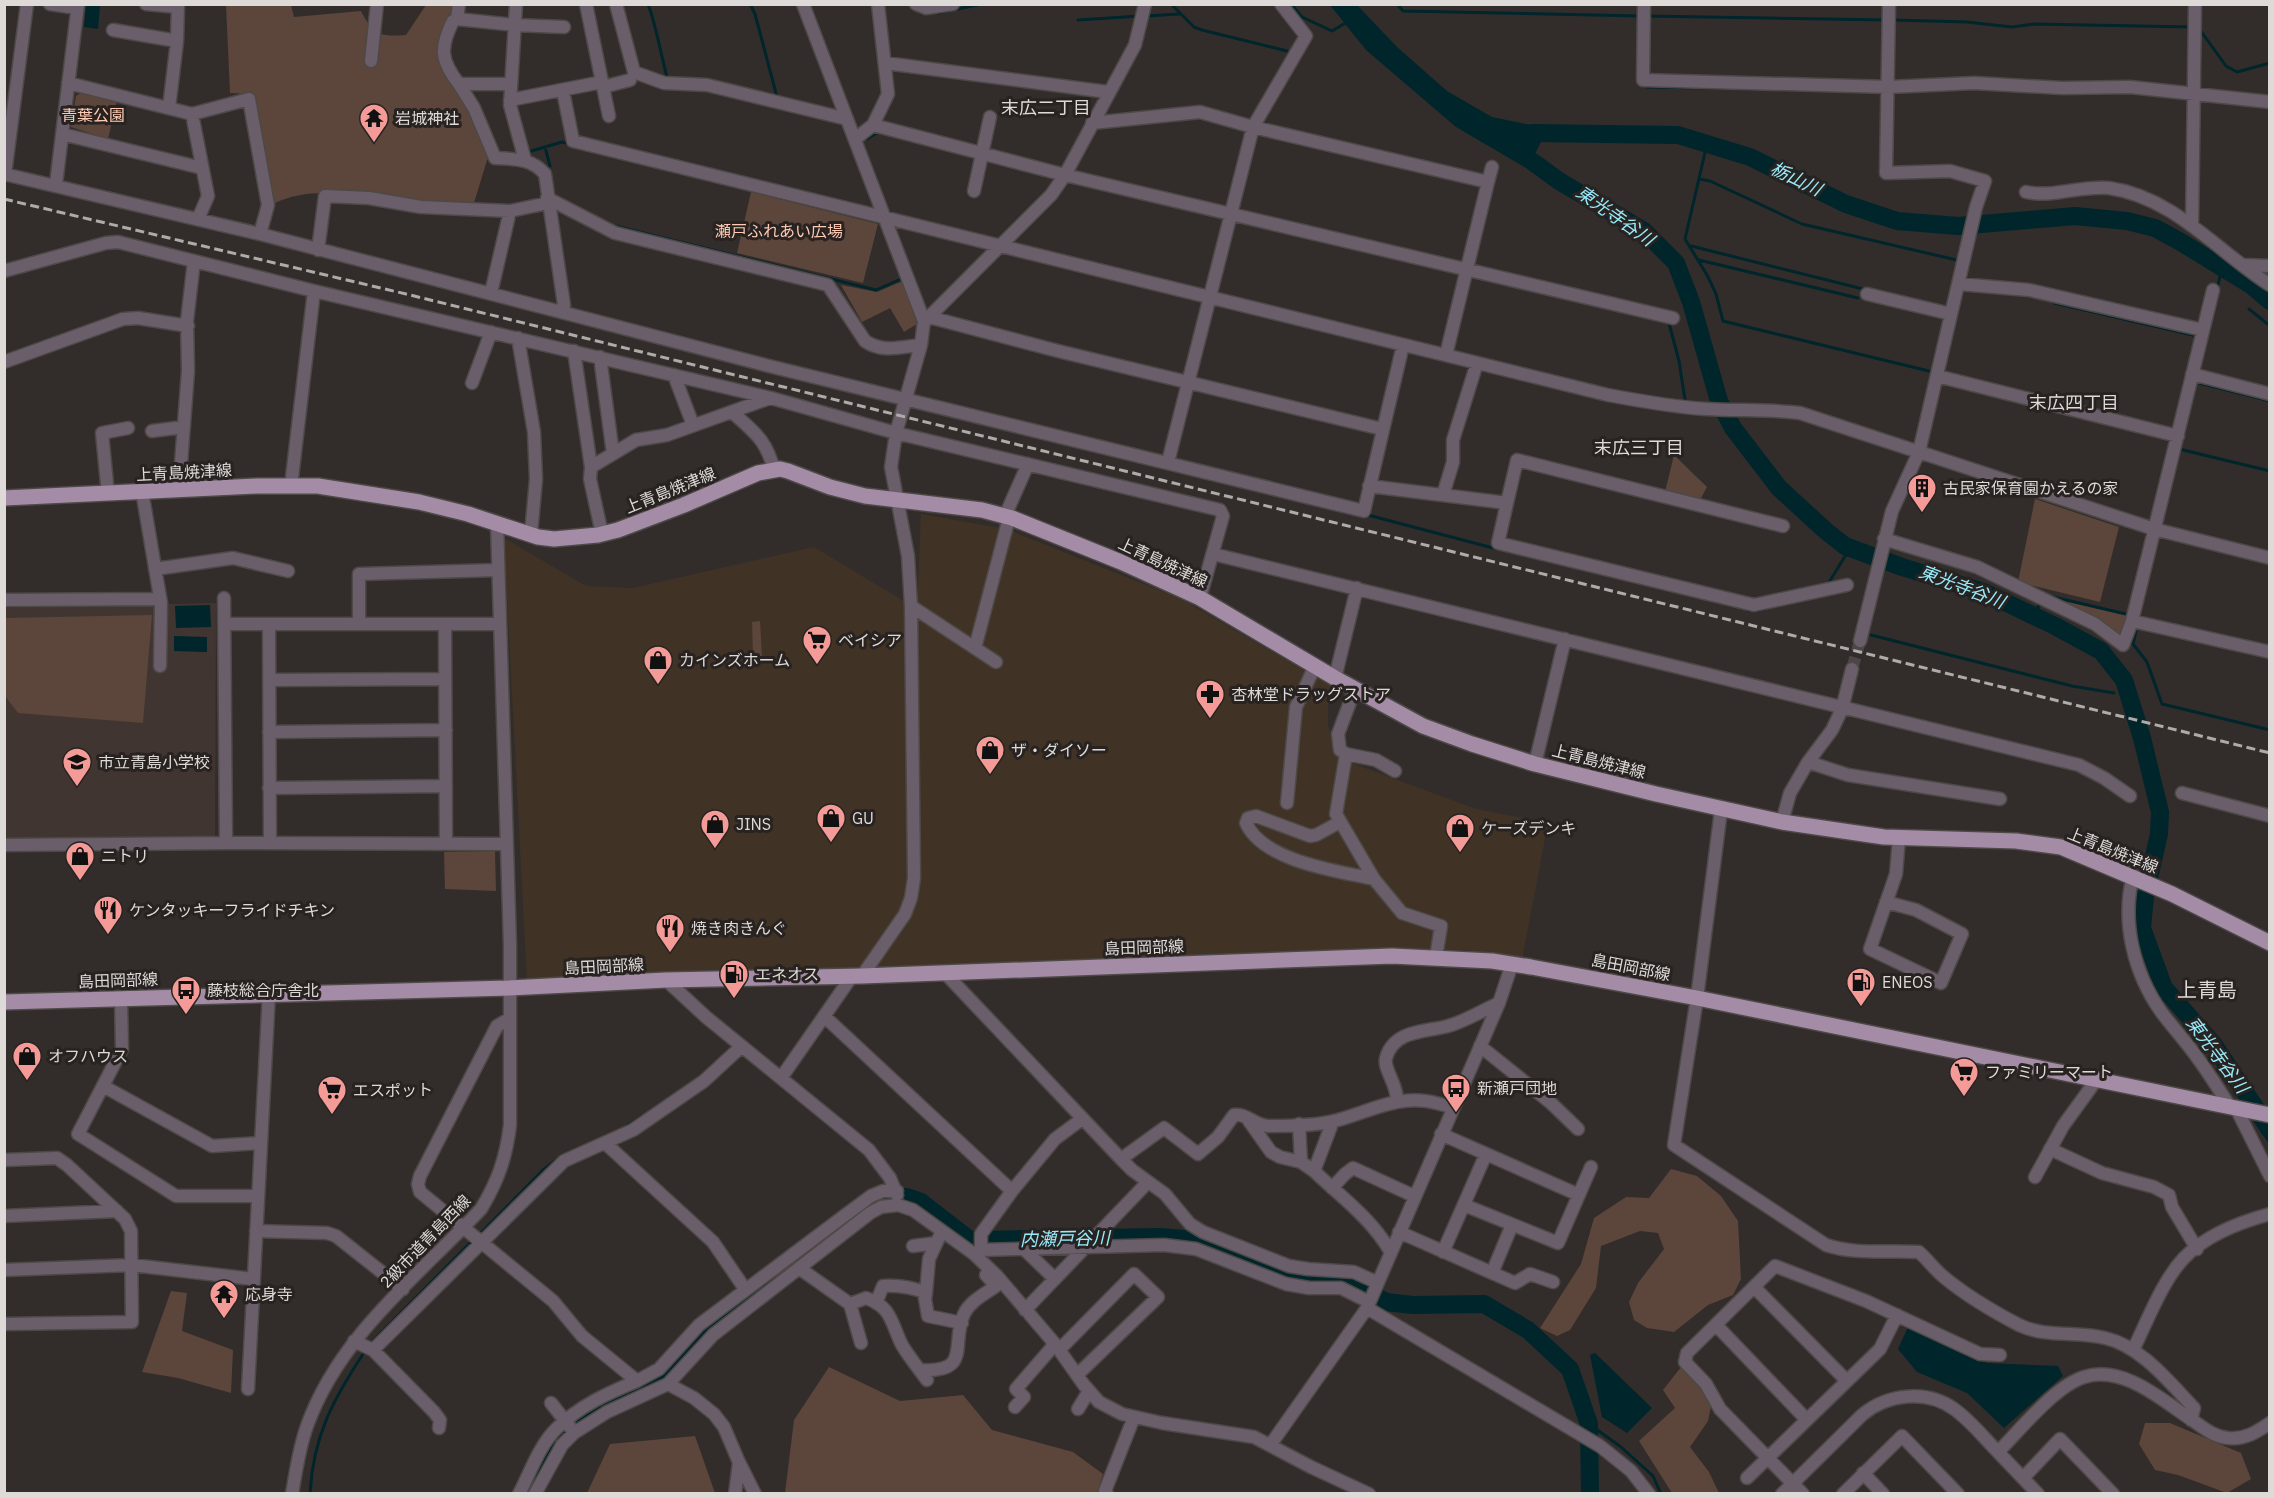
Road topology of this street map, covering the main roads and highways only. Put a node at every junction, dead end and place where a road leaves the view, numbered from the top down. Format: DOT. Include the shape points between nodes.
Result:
graph roads {
  1 [pos="4,498"];
  2 [pos="2270,943"];
  3 [pos="4,1002"];
  4 [pos="2270,1115"];
  1 -- 2 [label="main road, 上青島焼津線" via="318,486 419,502 554,539 602,534 640,523 758,473 788,471 840,490 982,510 1121,562 1200,598 1423,726 1472,744 1535,764 1782,822 1899,838 2061,847 2168,892"];
  3 -- 4 [label="main road, 島田岡部線" via="1436,957 1512,964 1697,998"];
}
